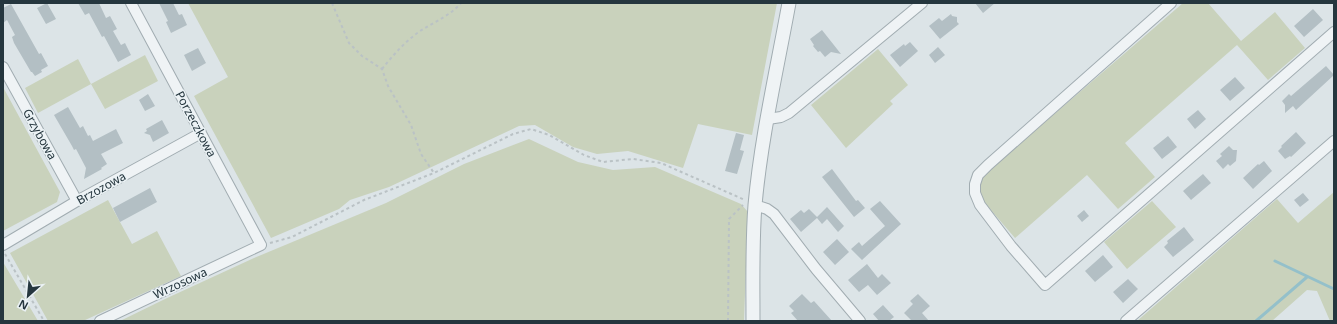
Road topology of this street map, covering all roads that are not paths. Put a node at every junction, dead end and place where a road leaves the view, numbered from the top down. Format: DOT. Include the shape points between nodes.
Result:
graph roads {
  1 [pos="131,3"];
  2 [pos="789,3"];
  3 [pos="922,3"];
  4 [pos="1171,3"];
  5 [pos="1334,32"];
  6 [pos="3,67"];
  7 [pos="768,119"];
  8 [pos="200,133"];
  9 [pos="1334,141"];
  10 [pos="77,201"];
  11 [pos="750,204"];
  12 [pos="3,245"];
  13 [pos="261,245"];
  14 [pos="100,321"];
  15 [pos="753,321"];
  16 [pos="860,321"];
  17 [pos="1126,321"];
  1 -- 8 [label="street, Porzeczkowa"];
  2 -- 7 [label="street"];
  3 -- 7 [label="street" via="789,113"];
  4 -- 5 [label="street" via="978,175 975,193 980,205 1045,285"];
  6 -- 10 [label="street, Grzybowa"];
  7 -- 11 [label="street"];
  8 -- 10 [label="street, Brzozowa"];
  8 -- 13 [label="street, Porzeczkowa"];
  9 -- 17 [label="street"];
  10 -- 12 [label="street, Brzozowa"];
  11 -- 15 [label="street"];
  11 -- 16 [label="street" via="774,214"];
  13 -- 14 [label="street, Wrzosowa"];
}
